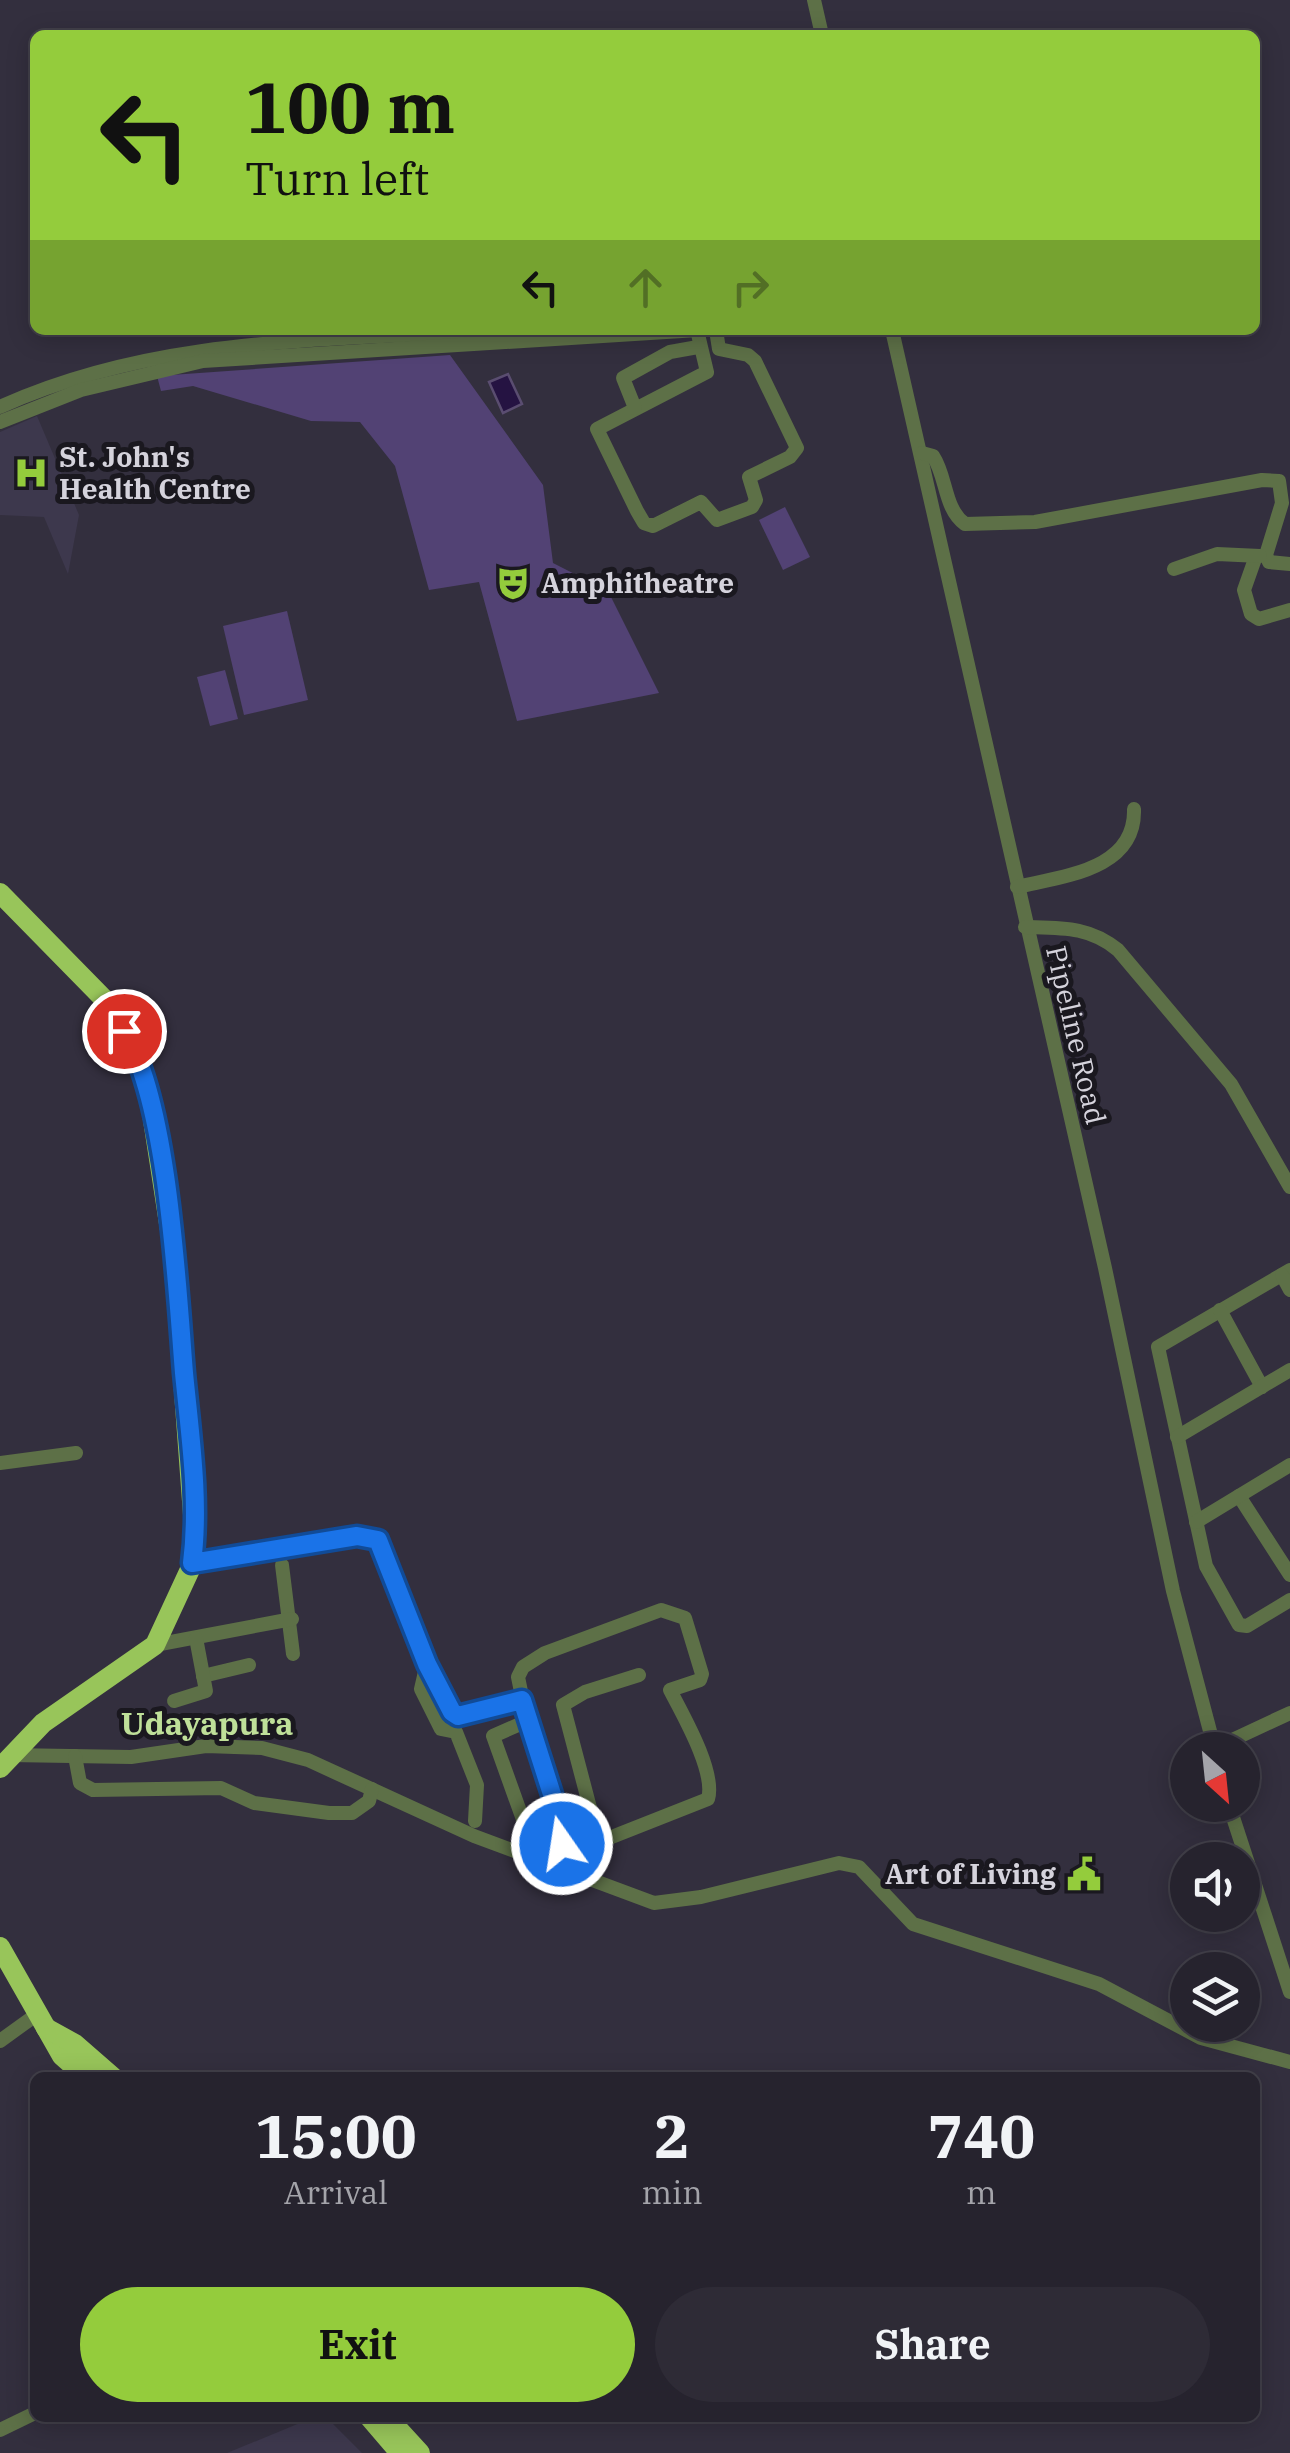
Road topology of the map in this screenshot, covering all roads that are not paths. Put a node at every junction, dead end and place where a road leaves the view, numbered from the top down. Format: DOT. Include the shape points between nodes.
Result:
graph roads {
  1 [pos="814,0"];
  2 [pos="821,30"];
  3 [pos="420,335"];
  4 [pos="620,335"];
  5 [pos="698,335"];
  6 [pos="717,335"];
  7 [pos="893,335"];
  8 [pos="698,347"];
  9 [pos="133,369"];
  10 [pos="0,408"];
  11 [pos="635,408"];
  12 [pos="0,422"];
  13 [pos="922,453"];
  14 [pos="1261,556"];
  15 [pos="1290,564"];
  16 [pos="1174,569"];
  17 [pos="1290,610"];
  18 [pos="1134,809"];
  19 [pos="1017,888"];
  20 [pos="0,893"];
  21 [pos="1026,927"];
  22 [pos="1290,1187"];
  23 [pos="1286,1273"];
  24 [pos="1290,1290"];
  25 [pos="1220,1310"];
  26 [pos="1290,1370"];
  27 [pos="1262,1386"];
  28 [pos="1177,1438"];
  29 [pos="76,1453"];
  30 [pos="0,1463"];
  31 [pos="1290,1465"];
  32 [pos="1239,1496"];
  33 [pos="1196,1522"];
  34 [pos="192,1563"];
  35 [pos="282,1565"];
  36 [pos="1290,1575"];
  37 [pos="1290,1600"];
  38 [pos="292,1620"];
  39 [pos="196,1638"];
  40 [pos="155,1645"];
  41 [pos="293,1654"];
  42 [pos="427,1664"];
  43 [pos="249,1665"];
  44 [pos="639,1675"];
  45 [pos="203,1676"];
  46 [pos="522,1700"];
  47 [pos="174,1701"];
  48 [pos="1290,1713"];
  49 [pos="527,1721"];
  50 [pos="1210,1732"];
  51 [pos="1250,1732"];
  52 [pos="75,1756"];
  53 [pos="5,1762"];
  54 [pos="372,1789"];
  55 [pos="474,1821"];
  56 [pos="1235,1822"];
  57 [pos="564,1832"];
  58 [pos="599,1842"];
  59 [pos="557,1868"];
  60 [pos="588,1879"];
  61 [pos="2,1955"];
  62 [pos="1290,1991"];
  63 [pos="40,2021"];
  64 [pos="0,2041"];
  65 [pos="1290,2062"];
  66 [pos="81,2072"];
  67 [pos="107,2072"];
  68 [pos="30,2415"];
  69 [pos="373,2422"];
  70 [pos="392,2422"];
  71 [pos="0,2430"];
  72 [pos="400,2453"];
  73 [pos="420,2453"];
  1 -- 2 [label="street"];
  3 -- 9 [label="street" via="207,348"];
  4 -- 9 [label="street"];
  5 -- 8 [label="street"];
  6 -- 11 [label="street" via="719,349 754,360 796,440 790,457 749,477 752,507 717,520 701,502 652,526 644,523 597,429"];
  7 -- 13 [label="street, Pipeline Road"];
  8 -- 11 [label="street" via="707,372"];
  8 -- 11 [label="street" via="670,352 623,378"];
  9 -- 10 [label="street" via="56,382"];
  9 -- 12 [label="street"];
  13 -- 14 [label="street" via="942,470 956,518 964,524 1035,522 1279,481 1282,503"];
  13 -- 19 [label="street, Pipeline Road"];
  14 -- 15 [label="street"];
  14 -- 16 [label="street" via="1217,554"];
  14 -- 17 [label="street" via="1244,590 1251,614 1258,619"];
  18 -- 19 [label="street" via="1130,839 1114,855 1078,874"];
  19 -- 21 [label="street, Pipeline Road"];
  20 -- 34 [label="highway" via="103,998 131,1043 149,1094 174,1256 192,1454"];
  21 -- 22 [label="street" via="1078,928 1118,950 1232,1084"];
  21 -- 50 [label="street, Pipeline Road" via="1173,1591"];
  23 -- 24 [label="street"];
  23 -- 25 [label="street"];
  25 -- 27 [label="street"];
  25 -- 28 [label="street" via="1158,1348"];
  26 -- 27 [label="street"];
  27 -- 28 [label="street"];
  28 -- 33 [label="street"];
  29 -- 30 [label="street"];
  31 -- 32 [label="street"];
  32 -- 33 [label="street"];
  32 -- 36 [label="street"];
  33 -- 37 [label="street" via="1206,1566 1239,1626"];
  34 -- 40 [label="highway"];
  34 -- 42 [label="street" via="370,1535 388,1557"];
  35 -- 38 [label="street"];
  38 -- 39 [label="street"];
  38 -- 41 [label="street"];
  39 -- 40 [label="street"];
  39 -- 45 [label="street"];
  40 -- 53 [label="highway" via="42,1724"];
  42 -- 46 [label="street" via="458,1716"];
  42 -- 55 [label="street" via="422,1690 441,1729 456,1732 477,1785"];
  43 -- 45 [label="street"];
  44 -- 58 [label="street" via="563,1705"];
  45 -- 47 [label="street" via="202,1696"];
  46 -- 49 [label="street"];
  46 -- 58 [label="street" via="518,1677 545,1653 660,1610 685,1618 702,1674 670,1690 701,1758 708,1800"];
  48 -- 51 [label="street"];
  49 -- 57 [label="street"];
  49 -- 57 [label="street" via="497,1733 493,1744 526,1828"];
  52 -- 53 [label="street"];
  52 -- 54 [label="street" via="262,1748"];
  52 -- 54 [label="street" via="80,1784 92,1790 221,1788 254,1803 352,1813 369,1801"];
  54 -- 59 [label="street"];
  56 -- 62 [label="street"];
  57 -- 58 [label="street"];
  57 -- 59 [label="street"];
  58 -- 60 [label="street"];
  59 -- 60 [label="street"];
  60 -- 65 [label="street" via="654,1903 840,1863 859,1867 913,1924 1099,1984 1201,2038"];
  61 -- 63 [label="highway"];
  63 -- 64 [label="street"];
  63 -- 66 [label="highway"];
  63 -- 67 [label="highway"];
  68 -- 71 [label="street"];
  69 -- 72 [label="highway"];
  70 -- 73 [label="highway"];
}
